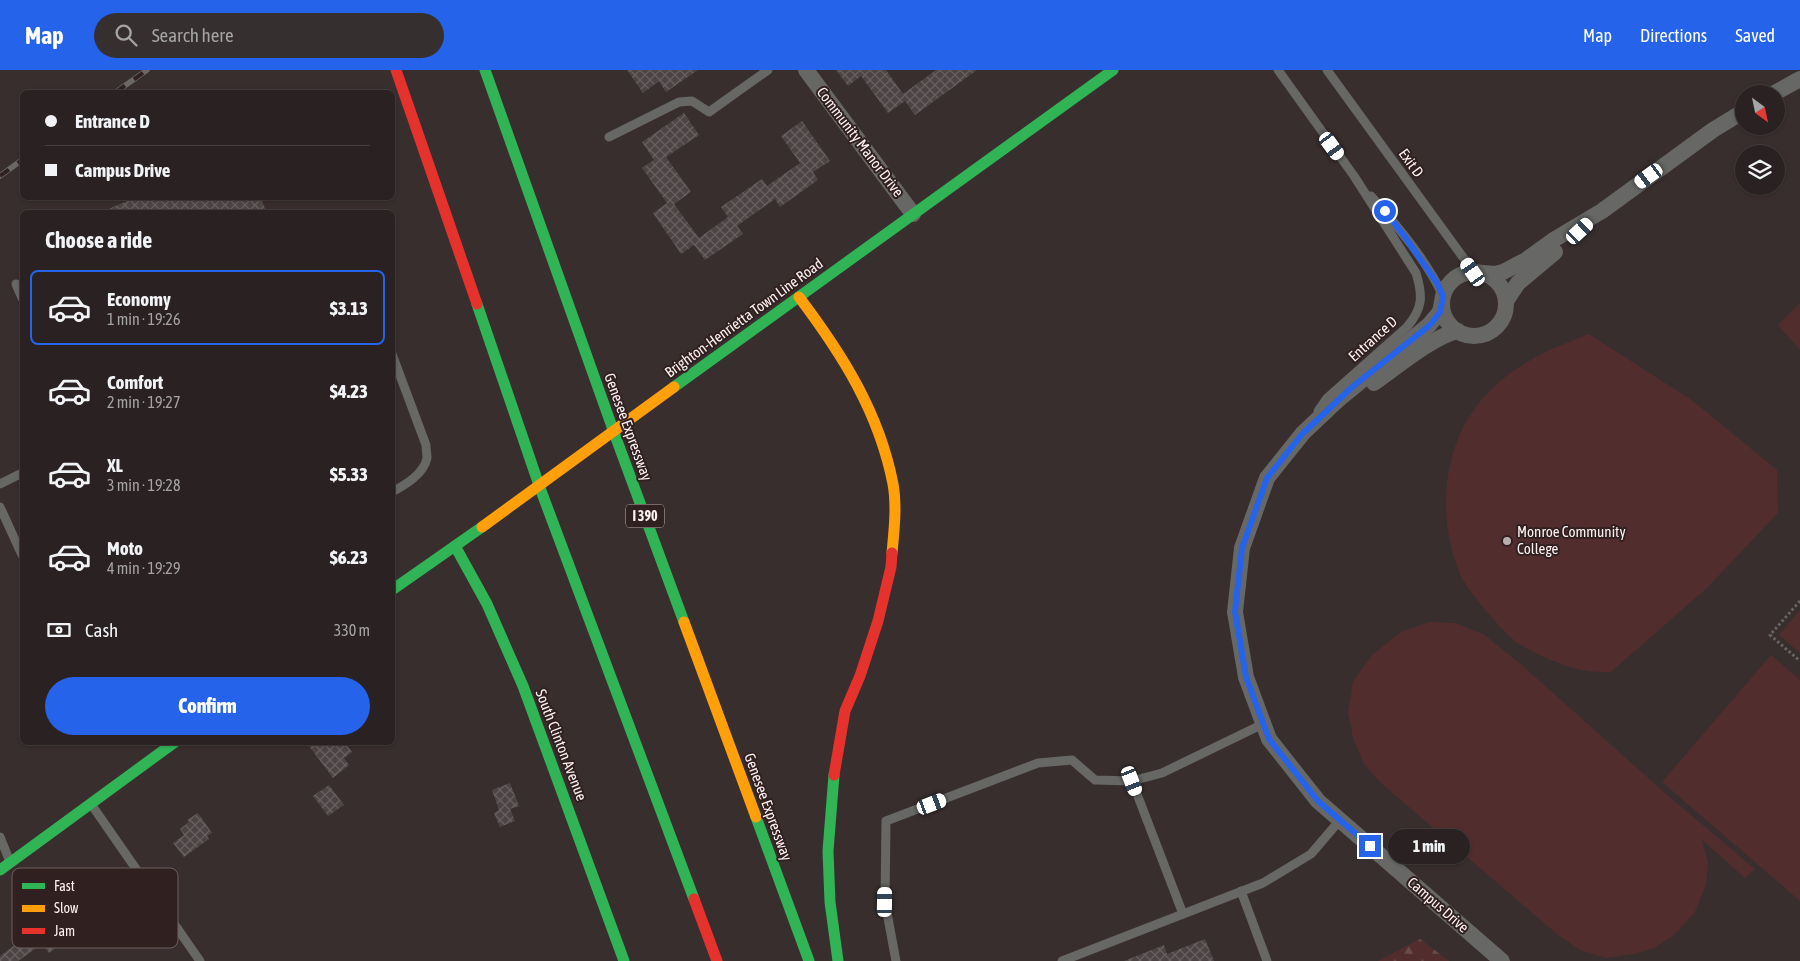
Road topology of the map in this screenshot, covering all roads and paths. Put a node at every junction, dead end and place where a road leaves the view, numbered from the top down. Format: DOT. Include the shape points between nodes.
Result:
graph roads {
  1 [pos="396,70"];
  2 [pos="485,70"];
  3 [pos="768,70"];
  4 [pos="806,70"];
  5 [pos="1113,70"];
  6 [pos="1125,70"];
  7 [pos="1278,70"];
  8 [pos="1327,70"];
  9 [pos="1800,79"];
  10 [pos="1785,87"];
  11 [pos="1087,88"];
  12 [pos="1735,117"];
  13 [pos="609,137"];
  14 [pos="1354,176"];
  15 [pos="1602,211"];
  16 [pos="913,214"];
  17 [pos="1478,272"];
  18 [pos="16,284"];
  19 [pos="20,293"];
  20 [pos="800,297"];
  21 [pos="1443,299"];
  22 [pos="1506,301"];
  23 [pos="1458,331"];
  24 [pos="395,362"];
  25 [pos="1303,433"];
  26 [pos="20,474"];
  27 [pos="0,484"];
  28 [pos="395,490"];
  29 [pos="0,507"];
  30 [pos="455,546"];
  31 [pos="20,551"];
  32 [pos="395,588"];
  33 [pos="1800,601"];
  34 [pos="1800,661"];
  35 [pos="1263,724"];
  36 [pos="171,745"];
  37 [pos="1132,781"];
  38 [pos="91,804"];
  39 [pos="1340,820"];
  40 [pos="0,837"];
  41 [pos="10,862"];
  42 [pos="135,868"];
  43 [pos="0,870"];
  44 [pos="1241,891"];
  45 [pos="1182,914"];
  46 [pos="178,929"];
  47 [pos="200,961"];
  48 [pos="624,961"];
  49 [pos="717,961"];
  50 [pos="809,961"];
  51 [pos="838,961"];
  52 [pos="896,961"];
  53 [pos="1062,961"];
  54 [pos="1267,961"];
  55 [pos="1502,961"];
  1 -- 49 [label="main road" via="540,488"];
  2 -- 50 [label="main road, Genesee Expressway / I 390" via="616,438"];
  3 -- 13 [label="lane" via="709,112 692,101 678,102"];
  4 -- 16 [label="street, Community Manor Drive"];
  5 -- 11 [label="main road, Brighton-Henrietta Town Line Road"];
  6 -- 11 [label="lane"];
  7 -- 14 [label="lane, Entrance D"];
  8 -- 17 [label="lane, Exit D"];
  9 -- 10 [label="street"];
  11 -- 16 [label="main road, Brighton-Henrietta Town Line Road"];
  12 -- 15 [label="street"];
  14 -- 21 [label="lane, Entrance D" via="1405,237 1437,283"];
  14 -- 25 [label="lane, Entrance D" via="1416,272 1421,290 1420,303 1407,328 1327,398"];
  15 -- 17 [label="street" via="1512,268 1496,274"];
  15 -- 22 [label="street" via="1518,282"];
  16 -- 20 [label="main road, Brighton-Henrietta Town Line Road"];
  17 -- 21 [label="street" via="1454,279 1447,286"];
  17 -- 22 [label="street" via="1493,277"];
  18 -- 19 [label="lane"];
  20 -- 30 [label="main road, Brighton-Henrietta Town Line Road, bridge"];
  20 -- 51 [label="main road" via="828,335 866,400 877,425 893,485 891,567 878,621 845,711 835,763 828,851 830,902"];
  21 -- 23 [label="street" via="1444,316"];
  21 -- 25 [label="street, Campus Drive" via="1440,312 1430,325 1339,399"];
  22 -- 23 [label="street" via="1504,316 1489,332 1479,336"];
  23 -- 25 [label="street, Campus Drive" via="1450,332 1416,352"];
  24 -- 28 [label="lane" via="426,445 427,458 420,471"];
  25 -- 35 [label="street, Campus Drive" via="1267,478 1242,548 1235,612 1246,677"];
  26 -- 27 [label="lane"];
  29 -- 31 [label="lane"];
  30 -- 32 [label="main road, Brighton-Henrietta Town Line Road"];
  30 -- 48 [label="main road, South Clinton Avenue" via="487,604 522,686"];
  33 -- 34 [label="path" via="1770,635"];
  35 -- 37 [label="lane" via="1162,773"];
  35 -- 39 [label="street, Campus Drive" via="1269,739 1318,801"];
  36 -- 38 [label="main road"];
  37 -- 45 [label="lane"];
  37 -- 52 [label="lane" via="1095,780 1072,760 1038,763 886,821 885,902"];
  38 -- 41 [label="main road"];
  38 -- 42 [label="lane"];
  39 -- 44 [label="lane" via="1311,854"];
  39 -- 55 [label="street, Campus Drive"];
  40 -- 41 [label="lane"];
  41 -- 43 [label="main road"];
  44 -- 45 [label="lane"];
  44 -- 54 [label="lane"];
  45 -- 53 [label="lane"];
  46 -- 47 [label="lane"];
}
